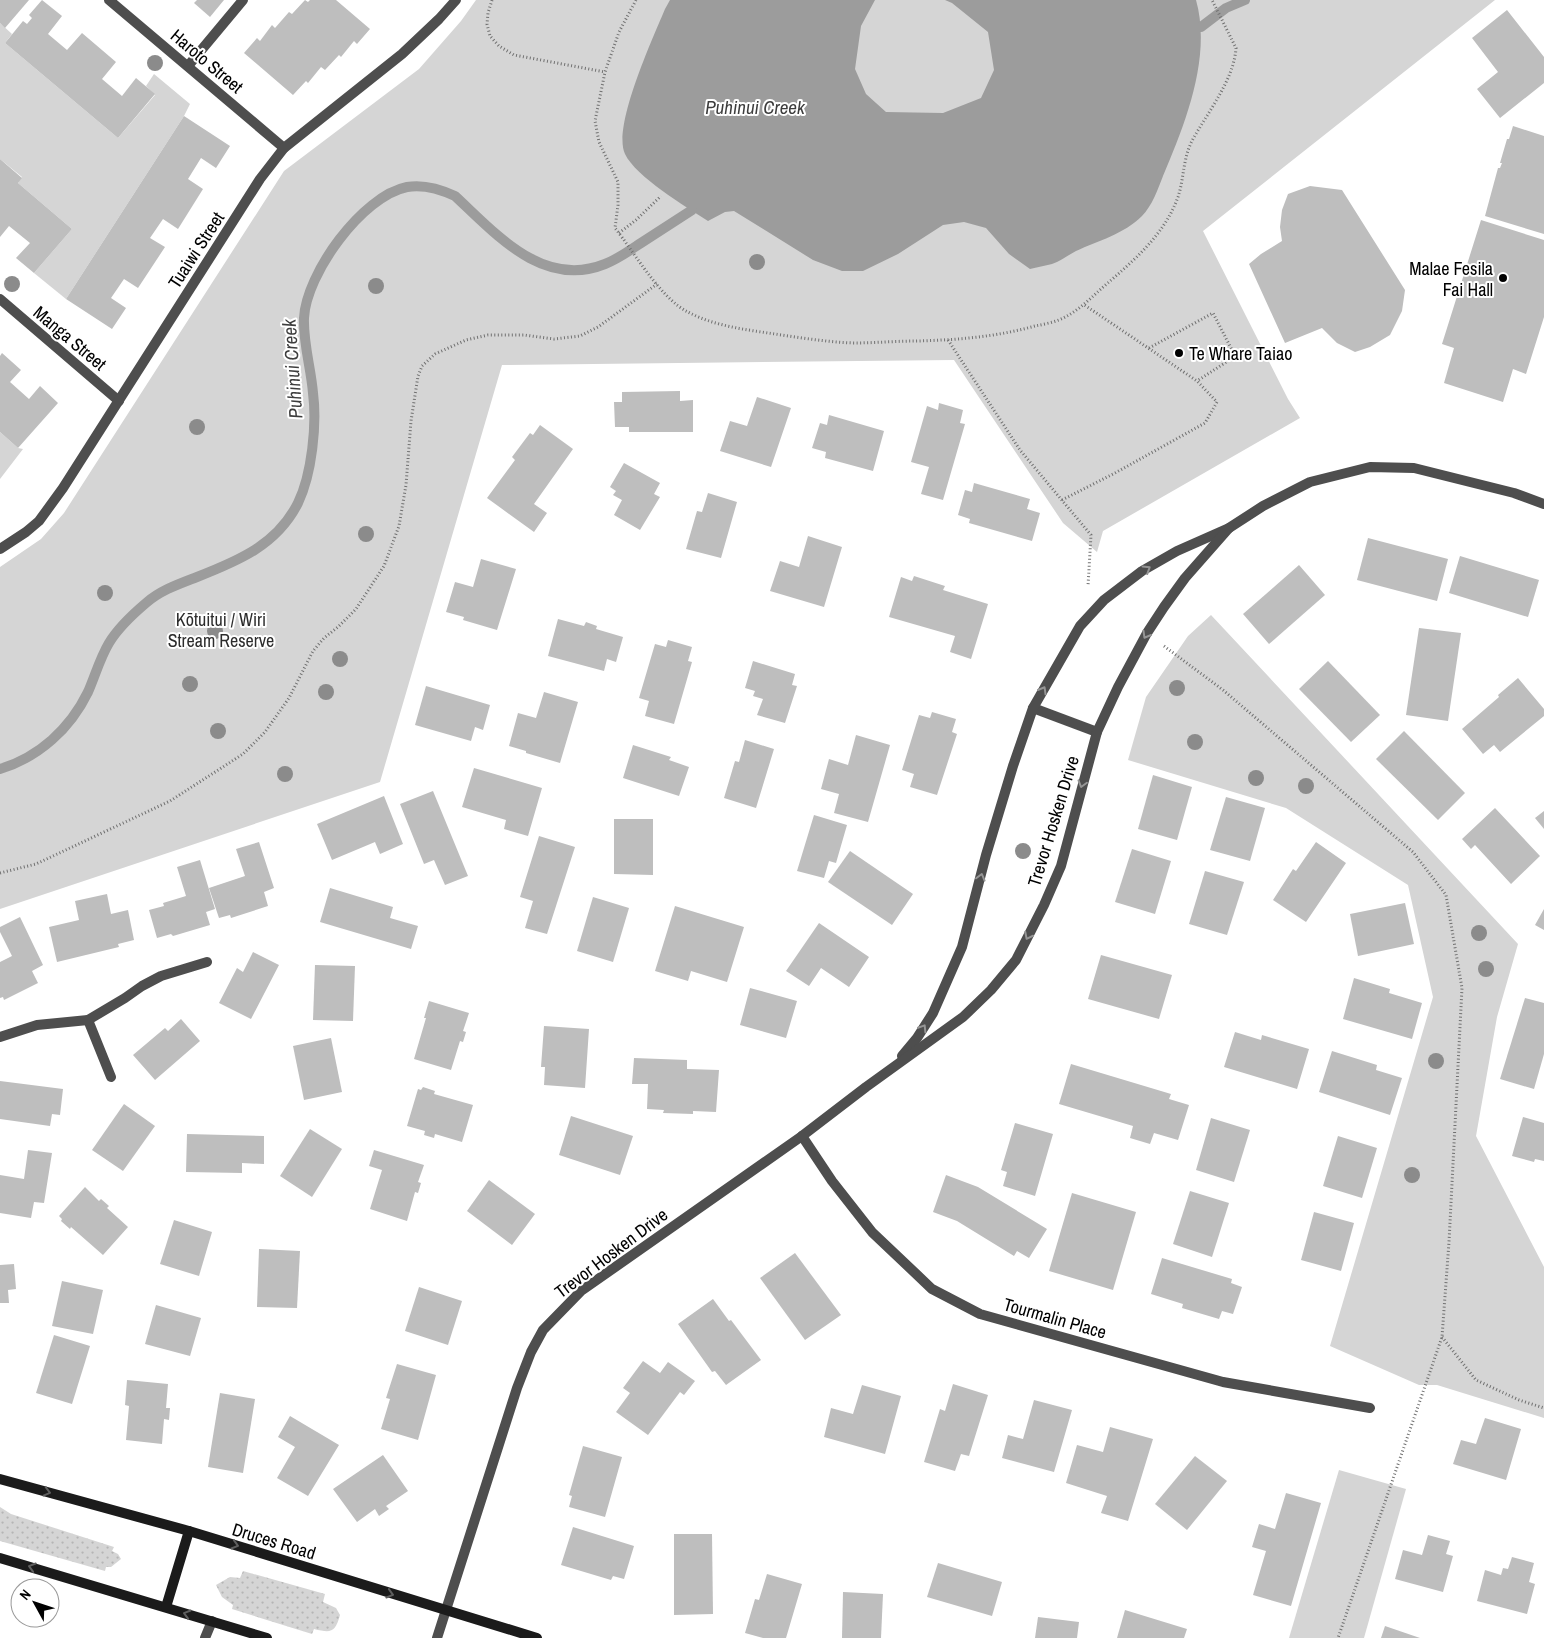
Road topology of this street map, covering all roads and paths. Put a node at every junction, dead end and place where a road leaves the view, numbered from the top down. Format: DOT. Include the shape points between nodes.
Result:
graph roads {
  1 [pos="109,0"];
  2 [pos="244,0"];
  3 [pos="456,0"];
  4 [pos="492,0"];
  5 [pos="636,0"];
  6 [pos="1212,0"];
  7 [pos="188,66"];
  8 [pos="605,72"];
  9 [pos="284,148"];
  10 [pos="661,196"];
  11 [pos="619,233"];
  12 [pos="657,284"];
  13 [pos="0,299"];
  14 [pos="1083,304"];
  15 [pos="948,340"];
  16 [pos="1149,348"];
  17 [pos="1197,381"];
  18 [pos="119,401"];
  19 [pos="1062,500"];
  20 [pos="1544,504"];
  21 [pos="1229,528"];
  22 [pos="0,549"];
  23 [pos="1104,600"];
  24 [pos="1147,633"];
  25 [pos="1033,708"];
  26 [pos="1098,732"];
  27 [pos="0,873"];
  28 [pos="207,962"];
  29 [pos="88,1020"];
  30 [pos="0,1037"];
  31 [pos="894,1067"];
  32 [pos="111,1077"];
  33 [pos="802,1136"];
  34 [pos="1442,1337"];
  35 [pos="1370,1408"];
  36 [pos="1544,1408"];
  37 [pos="0,1479"];
  38 [pos="189,1531"];
  39 [pos="0,1558"];
  40 [pos="166,1608"];
  41 [pos="446,1611"];
  42 [pos="212,1621"];
  43 [pos="205,1638"];
  44 [pos="268,1638"];
  45 [pos="437,1638"];
  46 [pos="538,1638"];
  47 [pos="1338,1638"];
  1 -- 7 [label="street, Haroto Street"];
  2 -- 7 [label="street"];
  3 -- 9 [label="street, Tuaiwi Street" via="402,54"];
  4 -- 8 [label="path" via="487,24 490,36 499,46 514,55"];
  5 -- 8 [label="path" via="619,32"];
  6 -- 14 [label="path" via="1233,41 1236,55 1190,145 1178,196 1164,226 1133,261"];
  7 -- 9 [label="street, Haroto Street"];
  8 -- 11 [label="path" via="595,121 599,142 618,182 615,228"];
  9 -- 18 [label="street, Tuaiwi Street" via="260,179"];
  10 -- 11 [label="path"];
  11 -- 12 [label="path"];
  12 -- 15 [label="path" via="675,305 688,313 730,327 854,343"];
  12 -- 27 [label="path" via="598,327 580,336 554,339 488,334 435,354 422,366 418,376 399,526 384,566 356,609 313,651 289,698 264,732 243,754 170,801 36,864"];
  13 -- 18 [label="street, Manga Street"];
  14 -- 15 [label="path" via="1067,316 1046,324 1007,334"];
  14 -- 16 [label="path"];
  15 -- 19 [label="path" via="1020,450"];
  16 -- 17 [label="path"];
  16 -- 17 [label="path" via="1213,313 1232,350 1230,359"];
  17 -- 19 [label="path" via="1217,402 1205,423"];
  18 -- 22 [label="street, Tuaiwi Street" via="39,521"];
  19 -- 23 [label="path" via="1092,535 1087,585"];
  20 -- 21 [label="street, Trevor Hosken Drive" via="1514,493 1414,468 1370,467 1310,482"];
  23 -- 21 [label="street, Trevor Hosken Drive, one-way" via="1142,571"];
  21 -- 24 [label="street, Trevor Hosken Drive" via="1185,578"];
  25 -- 23 [label="street, Trevor Hosken Drive, one-way" via="1080,626"];
  24 -- 26 [label="street, Trevor Hosken Drive, one-way"];
  24 -- 34 [label="path" via="1223,690 1413,852 1446,895 1462,988"];
  25 -- 26 [label="street"];
  31 -- 25 [label="street, Trevor Hosken Drive, one-way" via="933,1013 962,947 986,855"];
  26 -- 31 [label="street, Trevor Hosken Drive, one-way" via="1061,866 1016,960 963,1017"];
  28 -- 29 [label="street" via="161,976"];
  29 -- 30 [label="street" via="37,1026"];
  29 -- 32 [label="street"];
  31 -- 33 [label="street, Trevor Hosken Drive"];
  33 -- 35 [label="street, Tourmalin Place" via="872,1232 932,1289 980,1314 1223,1382"];
  33 -- 41 [label="street, Trevor Hosken Drive" via="582,1291 543,1330 517,1388"];
  34 -- 36 [label="path" via="1476,1380"];
  34 -- 47 [label="path"];
  37 -- 38 [label="main road, Druces Road, one-way"];
  38 -- 40 [label="main road"];
  38 -- 41 [label="main road, Druces Road, one-way"];
  40 -- 39 [label="main road, one-way"];
  42 -- 40 [label="main road, one-way"];
  41 -- 45 [label="street, Trevor Hosken Drive"];
  41 -- 46 [label="main road, Druces Road"];
  42 -- 43 [label="street"];
  42 -- 44 [label="main road"];
}
